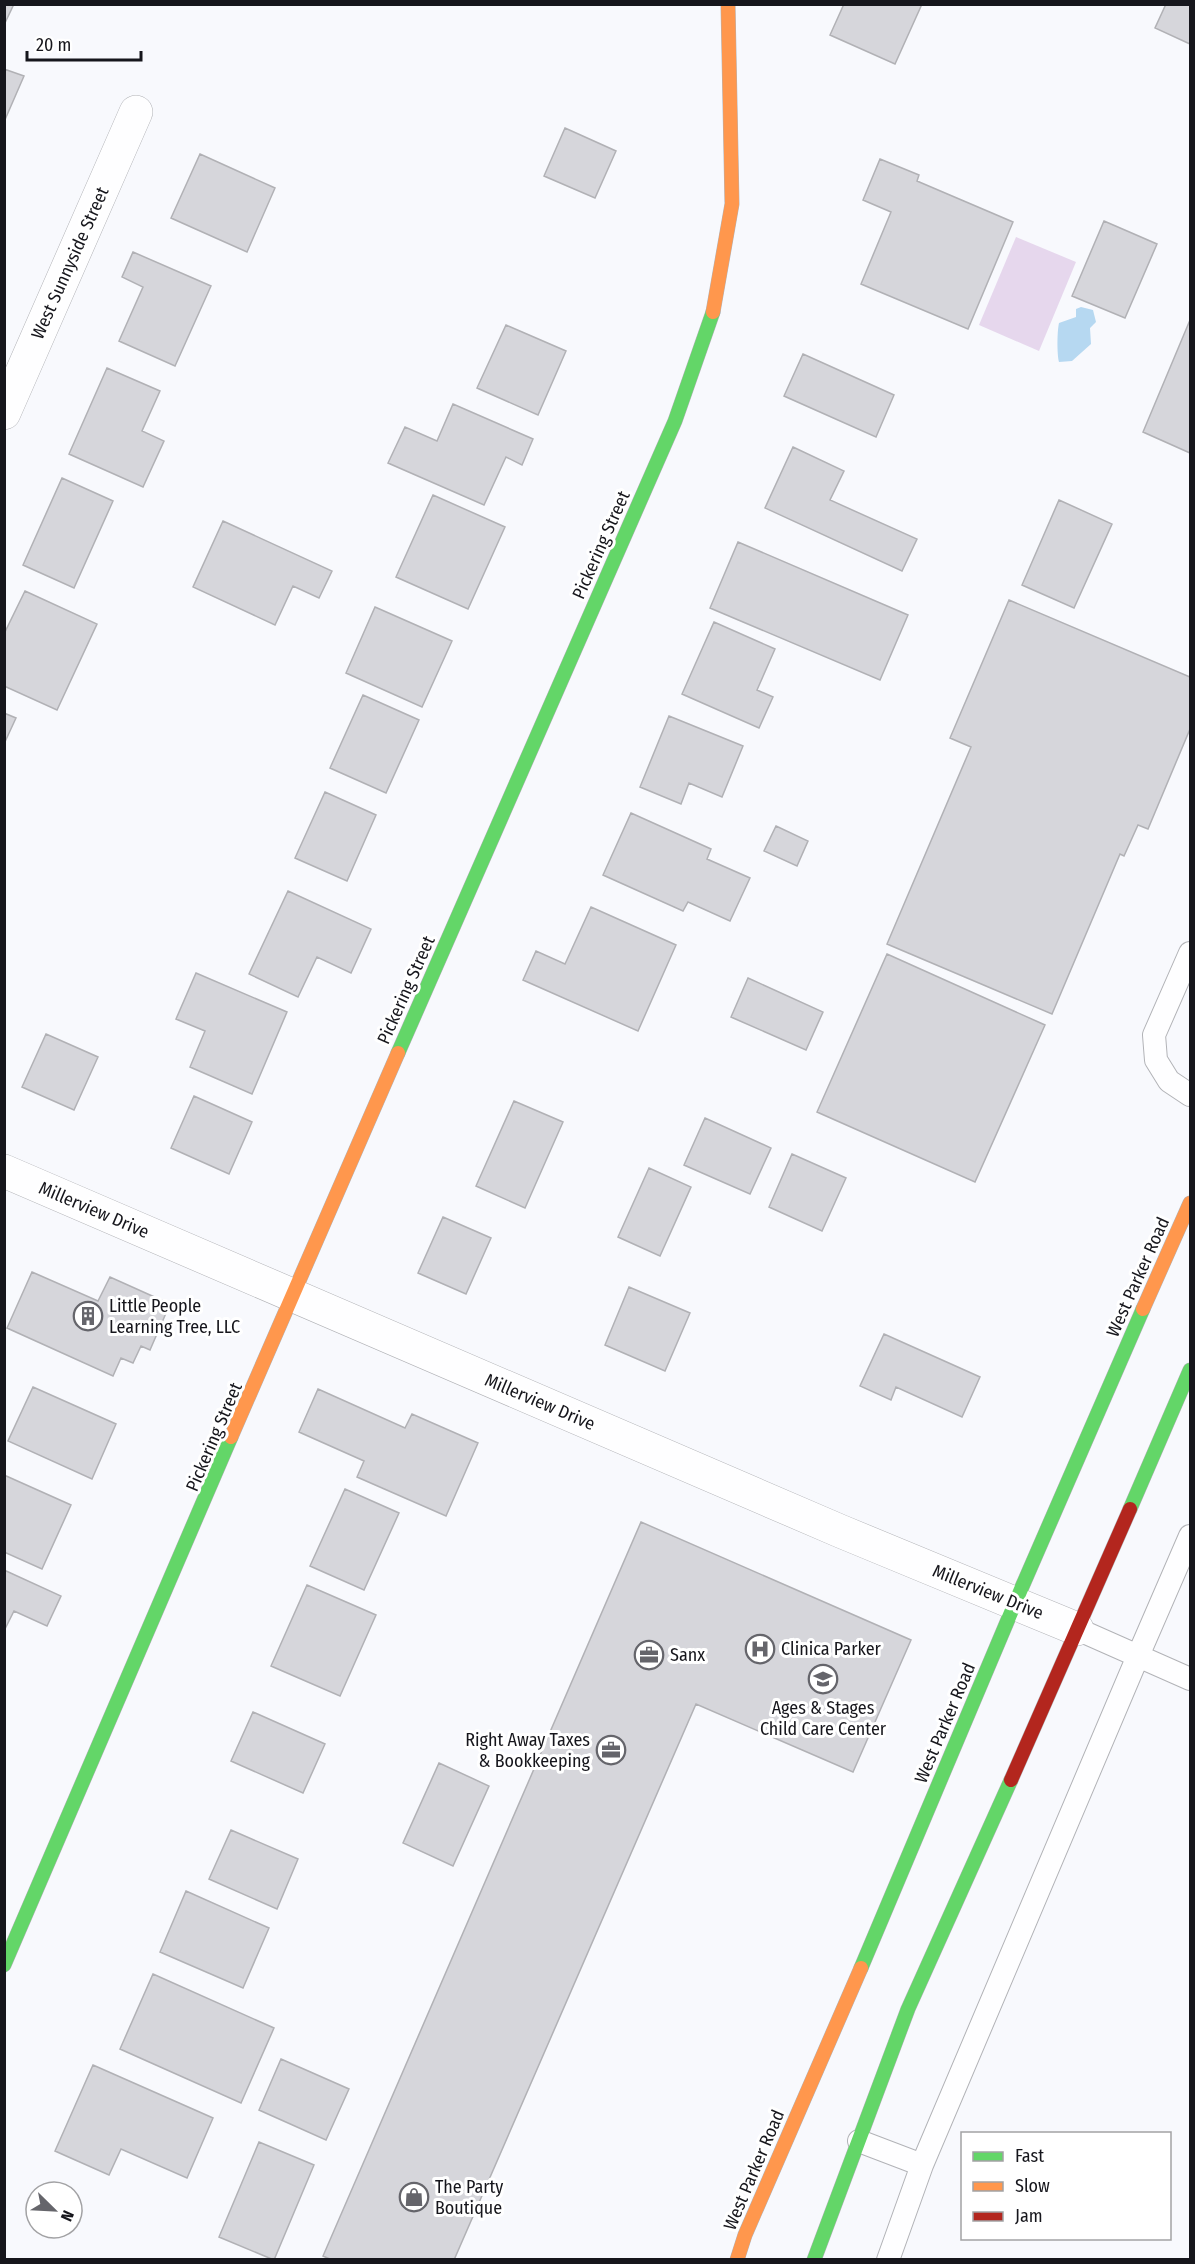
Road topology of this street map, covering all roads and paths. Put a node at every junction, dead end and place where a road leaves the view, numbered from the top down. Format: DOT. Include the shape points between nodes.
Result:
graph roads {
  1 [pos="728,4"];
  2 [pos="135,112"];
  3 [pos="4,413"];
  4 [pos="1191,954"];
  5 [pos="1191,1095"];
  6 [pos="4,1171"];
  7 [pos="1191,1203"];
  8 [pos="295,1297"];
  9 [pos="1191,1370"];
  10 [pos="1182,1411"];
  11 [pos="1191,1536"];
  12 [pos="1184,1567"];
  13 [pos="1015,1603"];
  14 [pos="1077,1629"];
  15 [pos="1138,1656"];
  16 [pos="1191,1679"];
  17 [pos="4,1965"];
  18 [pos="859,2141"];
  19 [pos="922,2165"];
  20 [pos="737,2259"];
  21 [pos="814,2259"];
  22 [pos="888,2259"];
  1 -- 8 [label="main road, Pickering Street" via="732,204 712,318 670,432 369,1118"];
  2 -- 3 [label="street, West Sunnyside Street"];
  4 -- 5 [label="lane" via="1154,1035 1156,1060 1169,1080"];
  6 -- 8 [label="street, Millerview Drive"];
  7 -- 13 [label="main road, West Parker Road"];
  8 -- 13 [label="street, Millerview Drive"];
  8 -- 17 [label="main road, Pickering Street"];
  9 -- 10 [label="main road"];
  10 -- 14 [label="main road"];
  11 -- 12 [label="lane"];
  12 -- 15 [label="lane"];
  13 -- 14 [label="street, Millerview Drive"];
  13 -- 20 [label="main road, West Parker Road"];
  14 -- 15 [label="lane"];
  14 -- 18 [label="main road" via="909,2009"];
  15 -- 16 [label="lane"];
  15 -- 19 [label="lane"];
  18 -- 19 [label="lane"];
  18 -- 21 [label="main road"];
  19 -- 22 [label="lane"];
}
